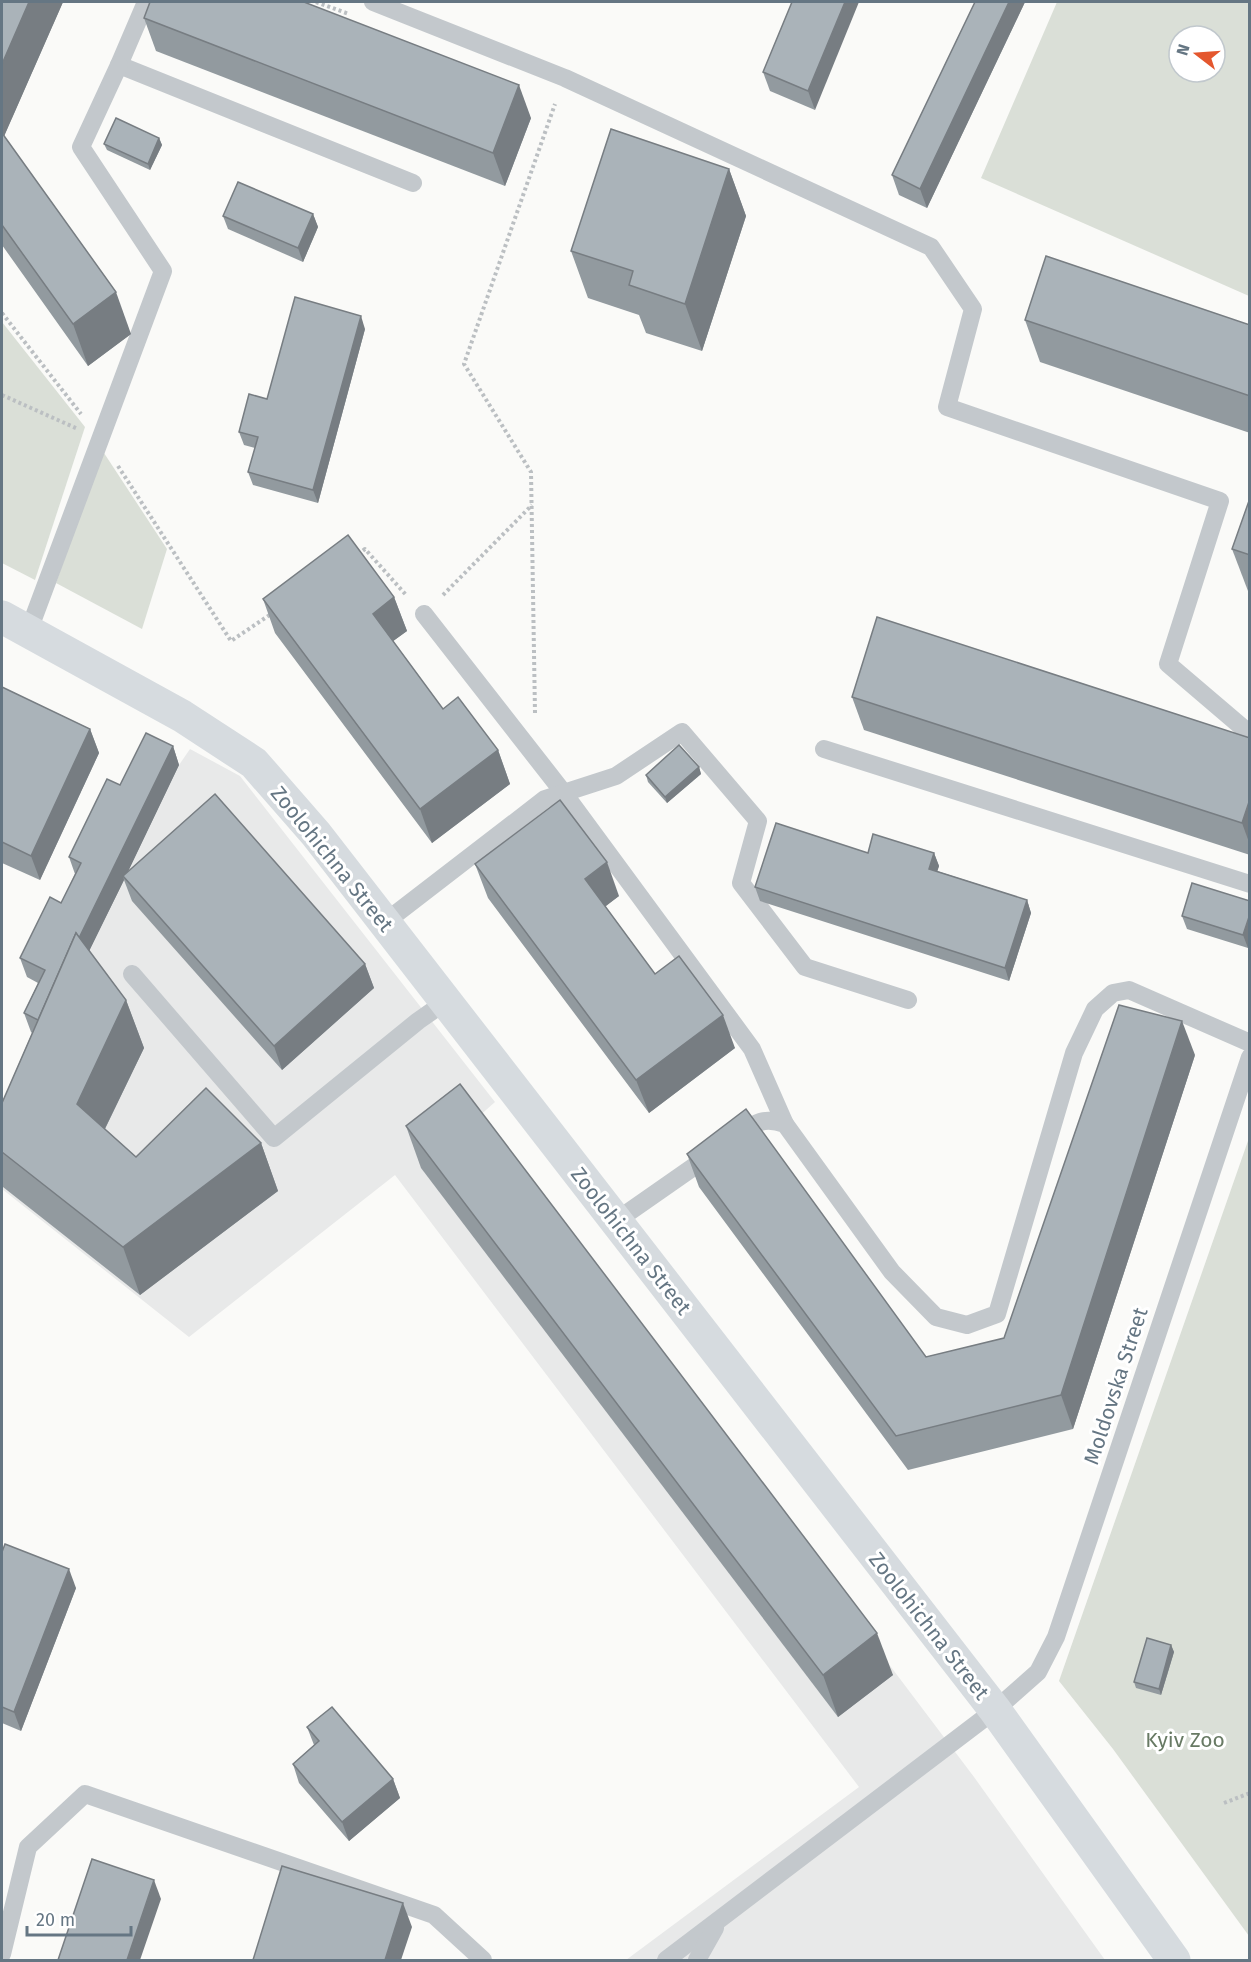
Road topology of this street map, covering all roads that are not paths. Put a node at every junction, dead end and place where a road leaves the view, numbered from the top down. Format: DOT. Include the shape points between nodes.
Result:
graph roads {
  1 [pos="146,2"];
  2 [pos="373,2"];
  3 [pos="119,65"];
  4 [pos="413,183"];
  5 [pos="424,614"];
  6 [pos="15,624"];
  7 [pos="1250,734"];
  8 [pos="824,749"];
  9 [pos="563,792"];
  10 [pos="1250,884"];
  11 [pos="384,923"];
  12 [pos="132,974"];
  13 [pos="908,1000"];
  14 [pos="445,1002"];
  15 [pos="1250,1043"];
  16 [pos="1250,1057"];
  17 [pos="785,1124"];
  18 [pos="616,1221"];
  19 [pos="995,1710"];
  20 [pos="722,1918"];
  21 [pos="6,1920"];
  22 [pos="2,1954"];
  23 [pos="483,1960"];
  24 [pos="666,1960"];
  25 [pos="697,1960"];
  26 [pos="1174,1960"];
  1 -- 3 [label="lane"];
  2 -- 7 [label="lane" via="565,78 931,246 973,309 947,407 1220,501 1168,664"];
  3 -- 4 [label="lane"];
  3 -- 6 [label="lane" via="81,147 163,271 100,439"];
  5 -- 9 [label="lane"];
  6 -- 11 [label="street, Zoolohichna Street" via="182,716 254,763 316,834"];
  8 -- 10 [label="lane"];
  9 -- 11 [label="lane" via="546,799"];
  9 -- 13 [label="lane" via="616,776 682,732 758,821 741,883 805,967"];
  9 -- 17 [label="lane" via="752,1049"];
  11 -- 14 [label="street, Zoolohichna Street"];
  12 -- 14 [label="lane" via="274,1138"];
  14 -- 18 [label="street, Zoolohichna Street"];
  15 -- 17 [label="lane" via="1129,990 1113,993 1095,1009 1074,1053 997,1314 967,1325 936,1317 892,1272"];
  16 -- 19 [label="lane, Moldovska Street" via="1056,1637 1038,1672"];
  17 -- 18 [label="lane" via="771,1119 753,1125"];
  18 -- 19 [label="street, Zoolohichna Street"];
  19 -- 20 [label="lane, Moldovska Street"];
  19 -- 26 [label="street, Zoolohichna Street"];
  20 -- 24 [label="lane, Moldovska Street"];
  20 -- 25 [label="lane"];
  21 -- 22 [label="lane"];
  21 -- 23 [label="lane" via="28,1847 85,1794 434,1915"];
}
